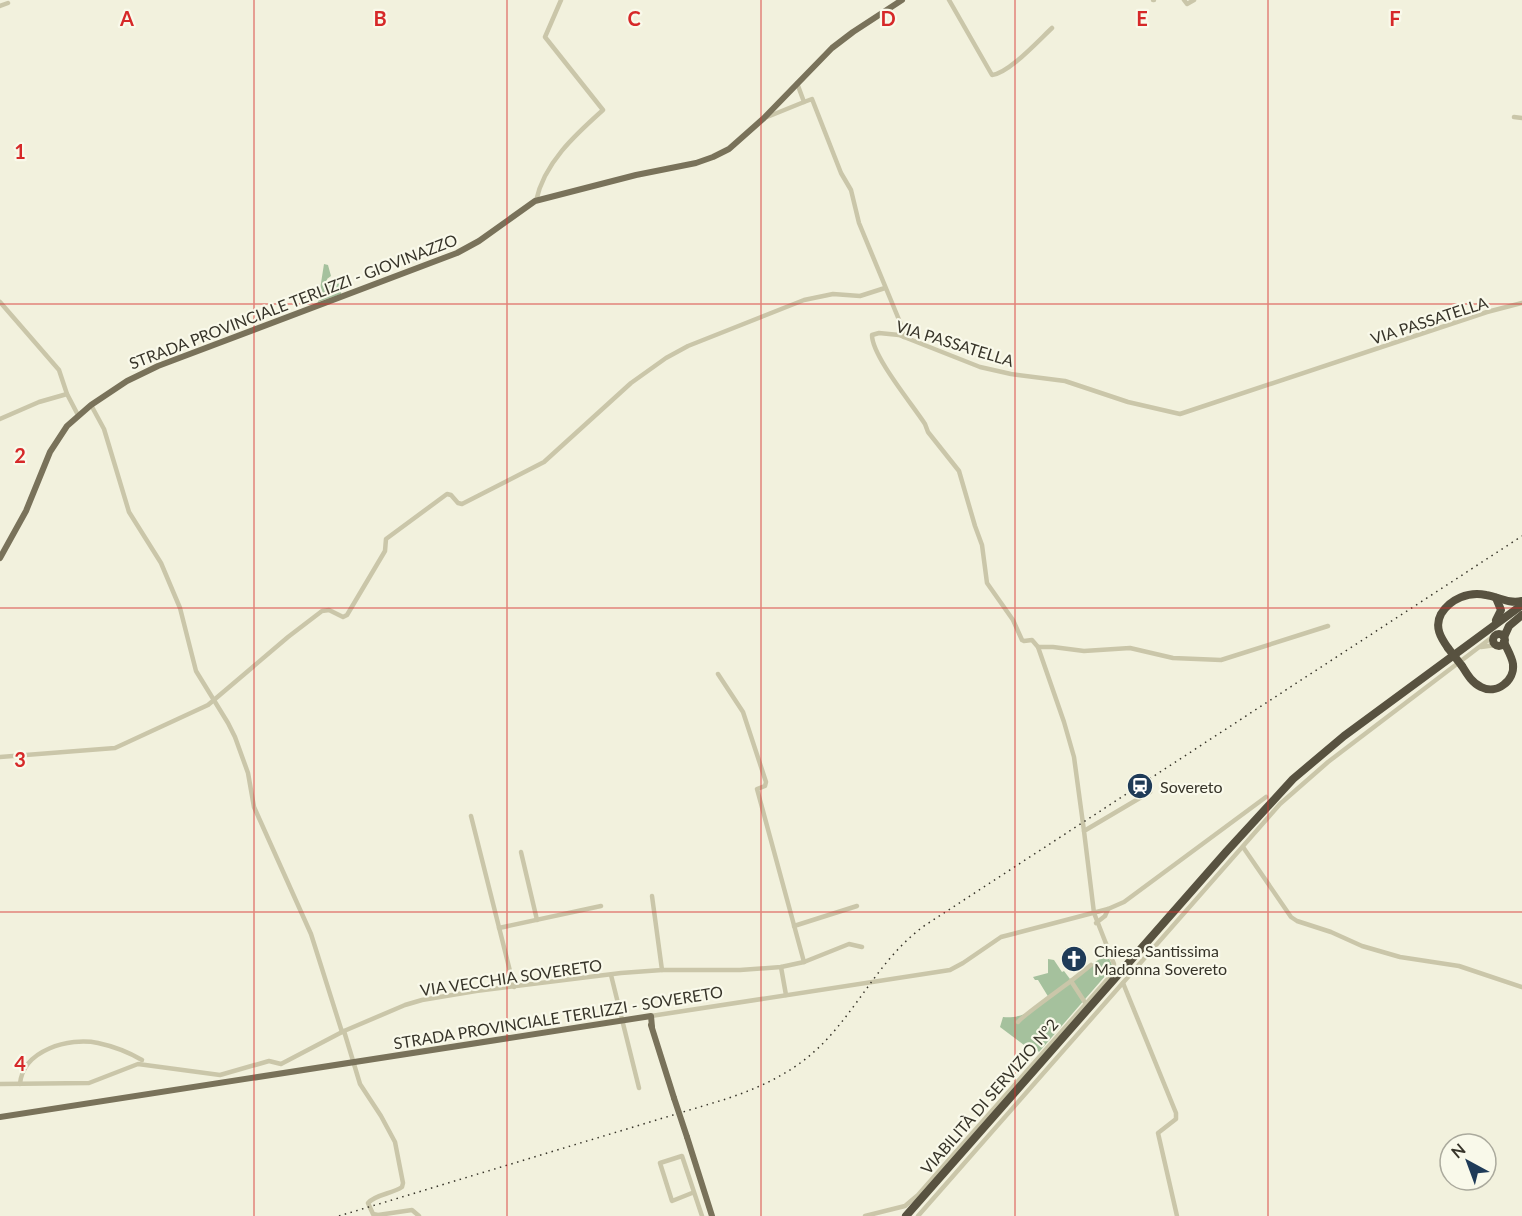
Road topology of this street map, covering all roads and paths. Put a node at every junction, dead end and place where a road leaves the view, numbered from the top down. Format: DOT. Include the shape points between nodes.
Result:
graph roads {
  1 [pos="561,0"];
  2 [pos="902,0"];
  3 [pos="948,0"];
  4 [pos="1184,0"];
  5 [pos="1194,0"];
  6 [pos="8,3"];
  7 [pos="0,6"];
  8 [pos="1052,28"];
  9 [pos="797,83"];
  10 [pos="804,102"];
  11 [pos="1514,117"];
  12 [pos="1522,117"];
  13 [pos="764,118"];
  14 [pos="536,201"];
  15 [pos="885,288"];
  16 [pos="0,302"];
  17 [pos="1522,303"];
  18 [pos="904,337"];
  19 [pos="67,394"];
  20 [pos="91,405"];
  21 [pos="78,415"];
  22 [pos="0,419"];
  23 [pos="0,558"];
  24 [pos="1496,598"];
  25 [pos="1522,603"];
  26 [pos="1522,612"];
  27 [pos="1328,626"];
  28 [pos="1495,635"];
  29 [pos="1501,642"];
  30 [pos="1469,644"];
  31 [pos="1038,647"];
  32 [pos="1479,648"];
  33 [pos="718,674"];
  34 [pos="214,699"];
  35 [pos="0,757"];
  36 [pos="1150,792"];
  37 [pos="1266,797"];
  38 [pos="471,816"];
  39 [pos="1084,831"];
  40 [pos="1243,847"];
  41 [pos="521,852"];
  42 [pos="652,896"];
  43 [pos="601,906"];
  44 [pos="857,906"];
  45 [pos="1108,909"];
  46 [pos="1094,913"];
  47 [pos="537,920"];
  48 [pos="1096,923"];
  49 [pos="794,926"];
  50 [pos="500,928"];
  51 [pos="862,947"];
  52 [pos="804,962"];
  53 [pos="1091,965"];
  54 [pos="781,967"];
  55 [pos="662,970"];
  56 [pos="610,975"];
  57 [pos="1071,981"];
  58 [pos="1124,983"];
  59 [pos="514,987"];
  60 [pos="1522,987"];
  61 [pos="1117,991"];
  62 [pos="786,995"];
  63 [pos="1129,1000"];
  64 [pos="1086,1004"];
  65 [pos="649,1017"];
  66 [pos="622,1021"];
  67 [pos="1018,1022"];
  68 [pos="343,1032"];
  69 [pos="142,1060"];
  70 [pos="353,1063"];
  71 [pos="281,1064"];
  72 [pos="278,1074"];
  73 [pos="0,1084"];
  74 [pos="20,1084"];
  75 [pos="639,1088"];
  76 [pos="0,1117"];
  77 [pos="692,1194"];
  78 [pos="418,1216"];
  79 [pos="702,1216"];
  80 [pos="712,1216"];
  81 [pos="866,1216"];
  82 [pos="906,1216"];
  83 [pos="912,1216"];
  84 [pos="918,1216"];
  85 [pos="1177,1216"];
  1 -- 14 [label="street" via="545,37 603,110 563,149 539,188"];
  2 -- 9 [label="main road, STRADA PROVINCIALE TERLIZZI - GIOVINAZZO" via="843,39"];
  3 -- 8 [label="street" via="992,75 1012,64"];
  4 -- 5 [label="street" via="1187,4"];
  6 -- 7 [label="street"];
  9 -- 10 [label="street"];
  9 -- 13 [label="main road, STRADA PROVINCIALE TERLIZZI - GIOVINAZZO"];
  10 -- 13 [label="street"];
  10 -- 15 [label="street" via="812,99 818,111"];
  11 -- 12 [label="street"];
  13 -- 14 [label="main road, STRADA PROVINCIALE TERLIZZI - GIOVINAZZO" via="729,149 713,157"];
  14 -- 20 [label="main road, STRADA PROVINCIALE TERLIZZI - GIOVINAZZO" via="457,253 158,366"];
  15 -- 18 [label="street"];
  15 -- 34 [label="street" via="860,296 833,294 804,300 666,358 627,387 543,463 462,504 447,495 386,539 385,551 347,615 321,611"];
  16 -- 19 [label="street" via="59,370"];
  17 -- 18 [label="street, VIA PASSATELLA" via="1180,414 1065,381 980,367"];
  18 -- 31 [label="street, VIA PASSATELLA" via="876,333 871,337 883,364 959,471 982,545 987,583 1022,640 1032,640"];
  19 -- 21 [label="street"];
  19 -- 22 [label="street"];
  20 -- 21 [label="main road, STRADA PROVINCIALE TERLIZZI - GIOVINAZZO"];
  20 -- 34 [label="street" via="104,429 129,512 161,563 180,608 196,671"];
  21 -- 23 [label="main road, STRADA PROVINCIALE TERLIZZI - GIOVINAZZO" via="59,436"];
  24 -- 25 [label="highway"];
  24 -- 29 [label="highway, bridge" via="1482,594 1459,598 1440,616 1438,628 1462,666 1479,687 1487,689 1496,689 1511,677 1513,666"];
  24 -- 30 [label="highway" via="1500,616"];
  25 -- 30 [label="highway"];
  26 -- 29 [label="highway"];
  26 -- 83 [label="highway" via="1338,746 1296,782"];
  27 -- 31 [label="street" via="1221,660 1173,658 1130,648 1084,651"];
  28 -- 29 [label="highway" via="1500,634"];
  28 -- 32 [label="street"];
  29 -- 32 [label="street"];
  30 -- 82 [label="highway" via="1344,736 1293,779"];
  31 -- 39 [label="street" via="1074,757"];
  32 -- 40 [label="street" via="1328,762 1280,804"];
  33 -- 49 [label="street" via="743,712 766,782 757,789"];
  34 -- 35 [label="street" via="111,749"];
  34 -- 68 [label="street" via="235,737 248,773 254,807 311,934"];
  36 -- 39 [label="street"];
  37 -- 45 [label="street" via="1124,902"];
  38 -- 50 [label="street"];
  39 -- 46 [label="street"];
  40 -- 58 [label="street"];
  40 -- 60 [label="street" via="1297,921 1362,946 1400,957 1459,966"];
  41 -- 47 [label="street"];
  42 -- 55 [label="street"];
  43 -- 47 [label="street"];
  44 -- 49 [label="street"];
  45 -- 46 [label="street, STRADA PROVINCIALE TERLIZZI - SOVERETO"];
  45 -- 48 [label="street"];
  46 -- 48 [label="street"];
  46 -- 62 [label="street, STRADA PROVINCIALE TERLIZZI - SOVERETO" via="1001,937 954,969"];
  47 -- 50 [label="street"];
  48 -- 64 [label="street, VIABILITÀ DI SERVIZIO N°2" via="1115,968"];
  49 -- 52 [label="street"];
  50 -- 59 [label="street"];
  51 -- 52 [label="street, VIA VECCHIA SOVERETO" via="849,944"];
  52 -- 54 [label="street, VIA VECCHIA SOVERETO"];
  53 -- 57 [label="street"];
  54 -- 55 [label="street, VIA VECCHIA SOVERETO"];
  54 -- 62 [label="street"];
  55 -- 56 [label="street, VIA VECCHIA SOVERETO"];
  56 -- 59 [label="street, VIA VECCHIA SOVERETO"];
  56 -- 66 [label="street"];
  57 -- 64 [label="street"];
  57 -- 67 [label="street"];
  58 -- 61 [label="street"];
  58 -- 63 [label="street"];
  59 -- 68 [label="street, VIA VECCHIA SOVERETO" via="405,1005"];
  61 -- 63 [label="street"];
  61 -- 84 [label="street"];
  62 -- 65 [label="street, STRADA PROVINCIALE TERLIZZI - SOVERETO"];
  63 -- 85 [label="street" via="1176,1113 1176,1119 1158,1133"];
  64 -- 81 [label="street, VIABILITÀ DI SERVIZIO N°2" via="918,1195 905,1206"];
  65 -- 66 [label="main road, STRADA PROVINCIALE TERLIZZI - SOVERETO"];
  65 -- 80 [label="main road, bridge"];
  66 -- 70 [label="main road, STRADA PROVINCIALE TERLIZZI - SOVERETO"];
  66 -- 75 [label="street"];
  68 -- 70 [label="street"];
  68 -- 71 [label="street, VIA VECCHIA SOVERETO"];
  69 -- 74 [label="street" via="100,1043 67,1044 33,1059 25,1067"];
  70 -- 72 [label="main road, STRADA PROVINCIALE TERLIZZI - SOVERETO"];
  70 -- 78 [label="street" via="360,1084 395,1142 403,1183 397,1191 371,1200 369,1209 378,1215 412,1210"];
  71 -- 72 [label="street"];
  71 -- 74 [label="street, VIA VECCHIA SOVERETO" via="269,1061 216,1075 138,1064 93,1083"];
  72 -- 76 [label="main road, STRADA PROVINCIALE TERLIZZI - SOVERETO"];
  73 -- 74 [label="street, VIA VECCHIA SOVERETO"];
  77 -- 79 [label="street" via="672,1201 660,1163 682,1156"];
}
